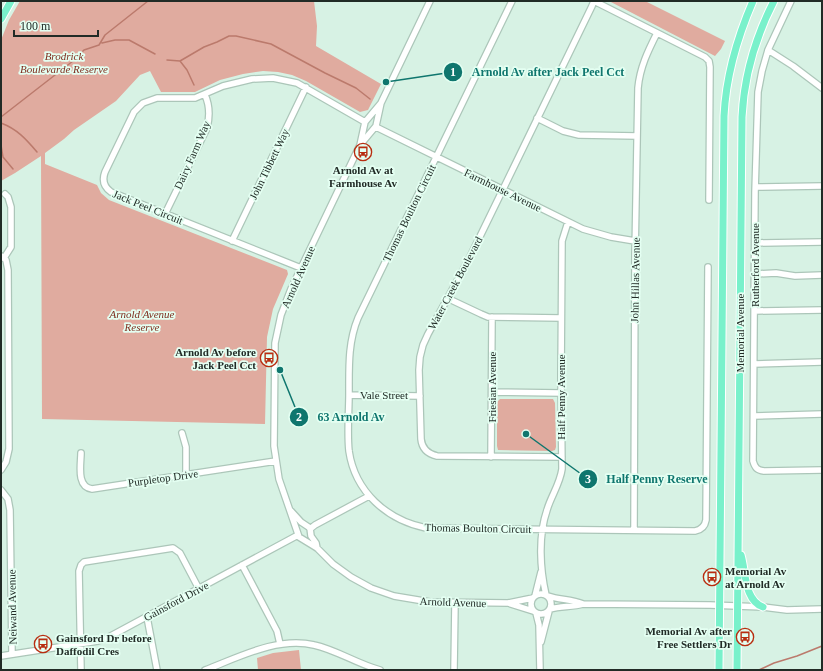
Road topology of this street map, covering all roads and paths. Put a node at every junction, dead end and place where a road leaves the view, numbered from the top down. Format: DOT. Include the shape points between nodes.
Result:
graph roads {
  1 [pos="11,1"];
  2 [pos="430,1"];
  3 [pos="512,1"];
  4 [pos="594,1"];
  5 [pos="753,1"];
  6 [pos="774,1"];
  7 [pos="791,1"];
  8 [pos="1,19"];
  9 [pos="657,32"];
  10 [pos="768,50"];
  11 [pos="306,88"];
  12 [pos="822,88"];
  13 [pos="205,95"];
  14 [pos="381,103"];
  15 [pos="537,118"];
  16 [pos="366,122"];
  17 [pos="375,126"];
  18 [pos="637,136"];
  19 [pos="360,145"];
  20 [pos="436,158"];
  21 [pos="822,186"];
  22 [pos="756,187"];
  23 [pos="502,190"];
  24 [pos="5,194"];
  25 [pos="709,200"];
  26 [pos="165,214"];
  27 [pos="568,222"];
  28 [pos="232,240"];
  29 [pos="635,241"];
  30 [pos="822,242"];
  31 [pos="755,243"];
  32 [pos="2,257"];
  33 [pos="708,267"];
  34 [pos="301,268"];
  35 [pos="755,274"];
  36 [pos="822,275"];
  37 [pos="447,298"];
  38 [pos="822,310"];
  39 [pos="755,311"];
  40 [pos="492,317"];
  41 [pos="561,318"];
  42 [pos="822,362"];
  43 [pos="754,364"];
  44 [pos="492,392"];
  45 [pos="561,393"];
  46 [pos="349,395"];
  47 [pos="420,396"];
  48 [pos="822,414"];
  49 [pos="754,416"];
  50 [pos="182,433"];
  51 [pos="81,453"];
  52 [pos="491,457"];
  53 [pos="562,457"];
  54 [pos="276,461"];
  55 [pos="1,470"];
  56 [pos="822,470"];
  57 [pos="186,475"];
  58 [pos="1,490"];
  59 [pos="370,496"];
  60 [pos="291,511"];
  61 [pos="305,525"];
  62 [pos="543,530"];
  63 [pos="634,530"];
  64 [pos="310,532"];
  65 [pos="299,535"];
  66 [pos="317,548"];
  67 [pos="738,548"];
  68 [pos="242,565"];
  69 [pos="542,570"];
  70 [pos="199,588"];
  71 [pos="547,596"];
  72 [pos="534,597"];
  73 [pos="455,603"];
  74 [pos="508,603"];
  75 [pos="583,604"];
  76 [pos="720,605"];
  77 [pos="738,606"];
  78 [pos="763,607"];
  79 [pos="822,609"];
  80 [pos="550,610"];
  81 [pos="535,612"];
  82 [pos="147,617"];
  83 [pos="80,643"];
  84 [pos="280,644"];
  85 [pos="540,644"];
  86 [pos="12,654"];
  87 [pos="1,656"];
  88 [pos="81,670"];
  89 [pos="157,670"];
  90 [pos="205,670"];
  91 [pos="380,670"];
  92 [pos="454,670"];
  93 [pos="540,670"];
  94 [pos="719,670"];
  95 [pos="737,670"];
  1 -- 8 [label="main road"];
  2 -- 14 [label="street, Arnold Avenue"];
  3 -- 20 [label="street, Thomas Boulton Circuit"];
  4 -- 9 [label="street"];
  4 -- 15 [label="street, Water Creek Boulevard"];
  5 -- 76 [label="main road, Memorial Avenue" via="733,54 724,104"];
  6 -- 67 [label="main road, Memorial Avenue" via="752,55 742,111"];
  7 -- 10 [label="street, Rutherford Avenue"];
  9 -- 18 [label="street, John Hillas Avenue" via="644,59 640,75"];
  9 -- 25 [label="street" via="705,57 710,64"];
  10 -- 12 [label="street"];
  10 -- 22 [label="street, Rutherford Avenue" via="758,92"];
  11 -- 13 [label="street, Jack Peel Circuit" via="281,79 258,78 223,86"];
  11 -- 16 [label="street, Jack Peel Circuit"];
  11 -- 28 [label="street, John Tibbett Way"];
  13 -- 26 [label="street, Dairy Farm Way" via="210,113 207,128"];
  13 -- 26 [label="street, Jack Peel Circuit" via="191,99 157,98 140,106 132,116 104,176 105,186 111,192"];
  14 -- 16 [label="street, Arnold Avenue"];
  14 -- 17 [label="street, Arnold Avenue"];
  15 -- 18 [label="street" via="562,131 579,135"];
  15 -- 23 [label="street, Water Creek Boulevard"];
  16 -- 17 [label="street" via="368,129"];
  16 -- 17 [label="street" via="373,119"];
  16 -- 19 [label="street, Arnold Avenue"];
  17 -- 19 [label="street, Arnold Avenue"];
  17 -- 20 [label="street, Farmhouse Avenue"];
  18 -- 29 [label="street, John Hillas Avenue"];
  19 -- 34 [label="street, Arnold Avenue"];
  20 -- 23 [label="street, Farmhouse Avenue"];
  20 -- 46 [label="street, Thomas Boulton Circuit" via="355,324 350,347"];
  21 -- 22 [label="street"];
  22 -- 31 [label="street, Rutherford Avenue"];
  23 -- 27 [label="street, Farmhouse Avenue"];
  23 -- 37 [label="street, Water Creek Boulevard"];
  24 -- 32 [label="street" via="10,207 10,247"];
  26 -- 28 [label="street, Jack Peel Circuit"];
  27 -- 29 [label="street, Farmhouse Avenue" via="601,235"];
  27 -- 41 [label="street, Half Penny Avenue" via="562,241"];
  28 -- 34 [label="street, Jack Peel Circuit"];
  29 -- 63 [label="street, John Hillas Avenue"];
  30 -- 31 [label="street"];
  31 -- 35 [label="street, Rutherford Avenue"];
  32 -- 55 [label="street" via="7,262 8,270 9,448"];
  33 -- 63 [label="street, Thomas Boulton Circuit" via="706,523 701,530 695,531"];
  34 -- 54 [label="street, Arnold Avenue" via="282,310 276,343"];
  35 -- 36 [label="street"];
  35 -- 39 [label="street, Rutherford Avenue"];
  37 -- 40 [label="street"];
  37 -- 47 [label="street, Water Creek Boulevard" via="423,345"];
  38 -- 39 [label="street"];
  39 -- 43 [label="street, Rutherford Avenue"];
  40 -- 41 [label="street"];
  40 -- 44 [label="street, Friesian Avenue"];
  41 -- 45 [label="street, Half Penny Avenue"];
  42 -- 43 [label="street"];
  43 -- 49 [label="street, Rutherford Avenue"];
  44 -- 45 [label="street"];
  44 -- 52 [label="street, Friesian Avenue"];
  45 -- 53 [label="street, Half Penny Avenue"];
  46 -- 47 [label="street, Vale Street"];
  46 -- 59 [label="street, Thomas Boulton Circuit" via="350,457 357,477"];
  47 -- 52 [label="street, Water Creek Boulevard" via="421,442 428,453 438,456"];
  48 -- 49 [label="street"];
  49 -- 56 [label="street, Rutherford Avenue" via="753,461 757,470"];
  50 -- 57 [label="street" via="186,447"];
  51 -- 57 [label="street, Purpletop Drive" via="82,482 90,489"];
  52 -- 53 [label="street, Water Creek Boulevard"];
  53 -- 62 [label="street, Half Penny Avenue" via="560,478 547,508"];
  54 -- 57 [label="street, Purpletop Drive"];
  54 -- 60 [label="street, Arnold Avenue"];
  58 -- 86 [label="street, Neiwand Avenue" via="8,499 10,510"];
  59 -- 62 [label="street, Thomas Boulton Circuit" via="389,514 418,526 434,529"];
  59 -- 64 [label="street" via="315,525"];
  60 -- 61 [label="street, Arnold Avenue"];
  60 -- 65 [label="street, Arnold Avenue"];
  61 -- 64 [label="street, Arnold Avenue"];
  61 -- 65 [label="street" via="300,526"];
  62 -- 63 [label="street, Thomas Boulton Circuit"];
  62 -- 69 [label="street, Half Penny Avenue"];
  64 -- 65 [label="street" via="307,538"];
  64 -- 66 [label="street, Arnold Avenue"];
  65 -- 66 [label="street, Arnold Avenue"];
  65 -- 68 [label="street, Gainsford Drive"];
  66 -- 73 [label="street, Arnold Avenue" via="342,571 377,590 418,601"];
  67 -- 77 [label="main road, Memorial Avenue"];
  67 -- 78 [label="main road" via="751,597 756,604"];
  68 -- 70 [label="street, Gainsford Drive"];
  68 -- 84 [label="street" via="277,630"];
  69 -- 71 [label="street, Half Penny Avenue"];
  69 -- 72 [label="street, Half Penny Avenue"];
  70 -- 82 [label="street, Gainsford Drive"];
  70 -- 83 [label="street" via="180,553 172,548 87,560 79,571"];
  71 -- 72 [label="street" via="541,594"];
  71 -- 75 [label="street"];
  71 -- 80 [label="street" via="551,602"];
  72 -- 74 [label="street, Arnold Avenue"];
  72 -- 81 [label="street" via="531,604"];
  73 -- 74 [label="street, Arnold Avenue"];
  73 -- 92 [label="street"];
  74 -- 81 [label="street, Arnold Avenue"];
  75 -- 76 [label="street"];
  75 -- 80 [label="street"];
  76 -- 77 [label="street"];
  76 -- 94 [label="main road, Memorial Avenue"];
  77 -- 78 [label="street"];
  77 -- 95 [label="main road, Memorial Avenue"];
  78 -- 79 [label="street" via="787,610"];
  80 -- 81 [label="street" via="543,614"];
  80 -- 85 [label="street"];
  81 -- 85 [label="street"];
  82 -- 83 [label="street, Gainsford Drive" via="107,638"];
  82 -- 89 [label="street"];
  83 -- 86 [label="street, Gainsford Drive"];
  83 -- 88 [label="street"];
  84 -- 90 [label="street"];
  84 -- 91 [label="street" via="314,645"];
  85 -- 93 [label="street"];
  86 -- 87 [label="street, Gainsford Drive"];
}
